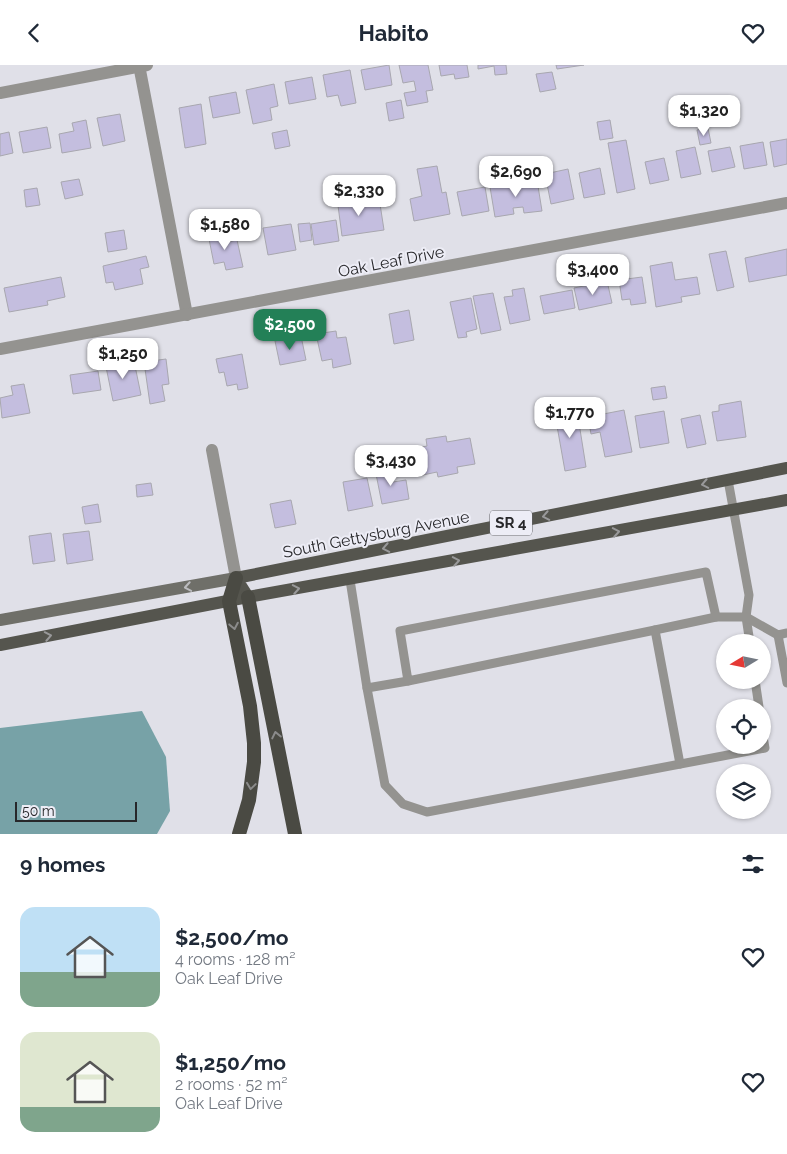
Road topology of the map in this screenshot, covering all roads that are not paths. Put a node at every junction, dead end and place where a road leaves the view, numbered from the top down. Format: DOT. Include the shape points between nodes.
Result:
graph roads {
  1 [pos="141,65"];
  2 [pos="0,93"];
  3 [pos="787,203"];
  4 [pos="187,315"];
  5 [pos="0,349"];
  6 [pos="212,450"];
  7 [pos="787,468"];
  8 [pos="728,480"];
  9 [pos="787,500"];
  10 [pos="735,511"];
  11 [pos="236,578"];
  12 [pos="350,579"];
  13 [pos="248,597"];
  14 [pos="229,601"];
  15 [pos="716,617"];
  16 [pos="746,617"];
  17 [pos="0,620"];
  18 [pos="655,630"];
  19 [pos="749,634"];
  20 [pos="782,634"];
  21 [pos="0,645"];
  22 [pos="408,681"];
  23 [pos="787,683"];
  24 [pos="367,688"];
  25 [pos="733,754"];
  26 [pos="680,764"];
  27 [pos="239,834"];
  28 [pos="296,834"];
  1 -- 2 [label="street"];
  1 -- 4 [label="street"];
  3 -- 4 [label="street, Oak Leaf Drive"];
  4 -- 5 [label="street, Oak Leaf Drive"];
  6 -- 11 [label="street"];
  7 -- 8 [label="main road, South Gettysburg Avenue / SR 4"];
  8 -- 10 [label="lane"];
  8 -- 11 [label="main road, South Gettysburg Avenue / SR 4, one-way"];
  9 -- 10 [label="main road, SR 4"];
  12 -- 10 [label="main road, SR 4, one-way"];
  10 -- 16 [label="lane" via="749,595"];
  11 -- 13 [label="main road"];
  11 -- 14 [label="highway"];
  11 -- 17 [label="main road, South Gettysburg Avenue, one-way"];
  13 -- 12 [label="main road, SR 4, one-way"];
  12 -- 24 [label="lane"];
  13 -- 14 [label="main road, SR 4"];
  28 -- 13 [label="highway, one-way"];
  21 -- 14 [label="main road, SR 4, one-way"];
  14 -- 27 [label="highway, one-way" via="254,743 249,800"];
  15 -- 16 [label="lane"];
  15 -- 18 [label="lane"];
  15 -- 22 [label="lane" via="706,572 400,631"];
  16 -- 19 [label="lane"];
  16 -- 20 [label="lane"];
  18 -- 22 [label="lane"];
  18 -- 26 [label="lane"];
  20 -- 23 [label="lane"];
  22 -- 24 [label="lane"];
  24 -- 26 [label="lane" via="385,785 403,804 427,812"];
  25 -- 26 [label="lane"];
}
